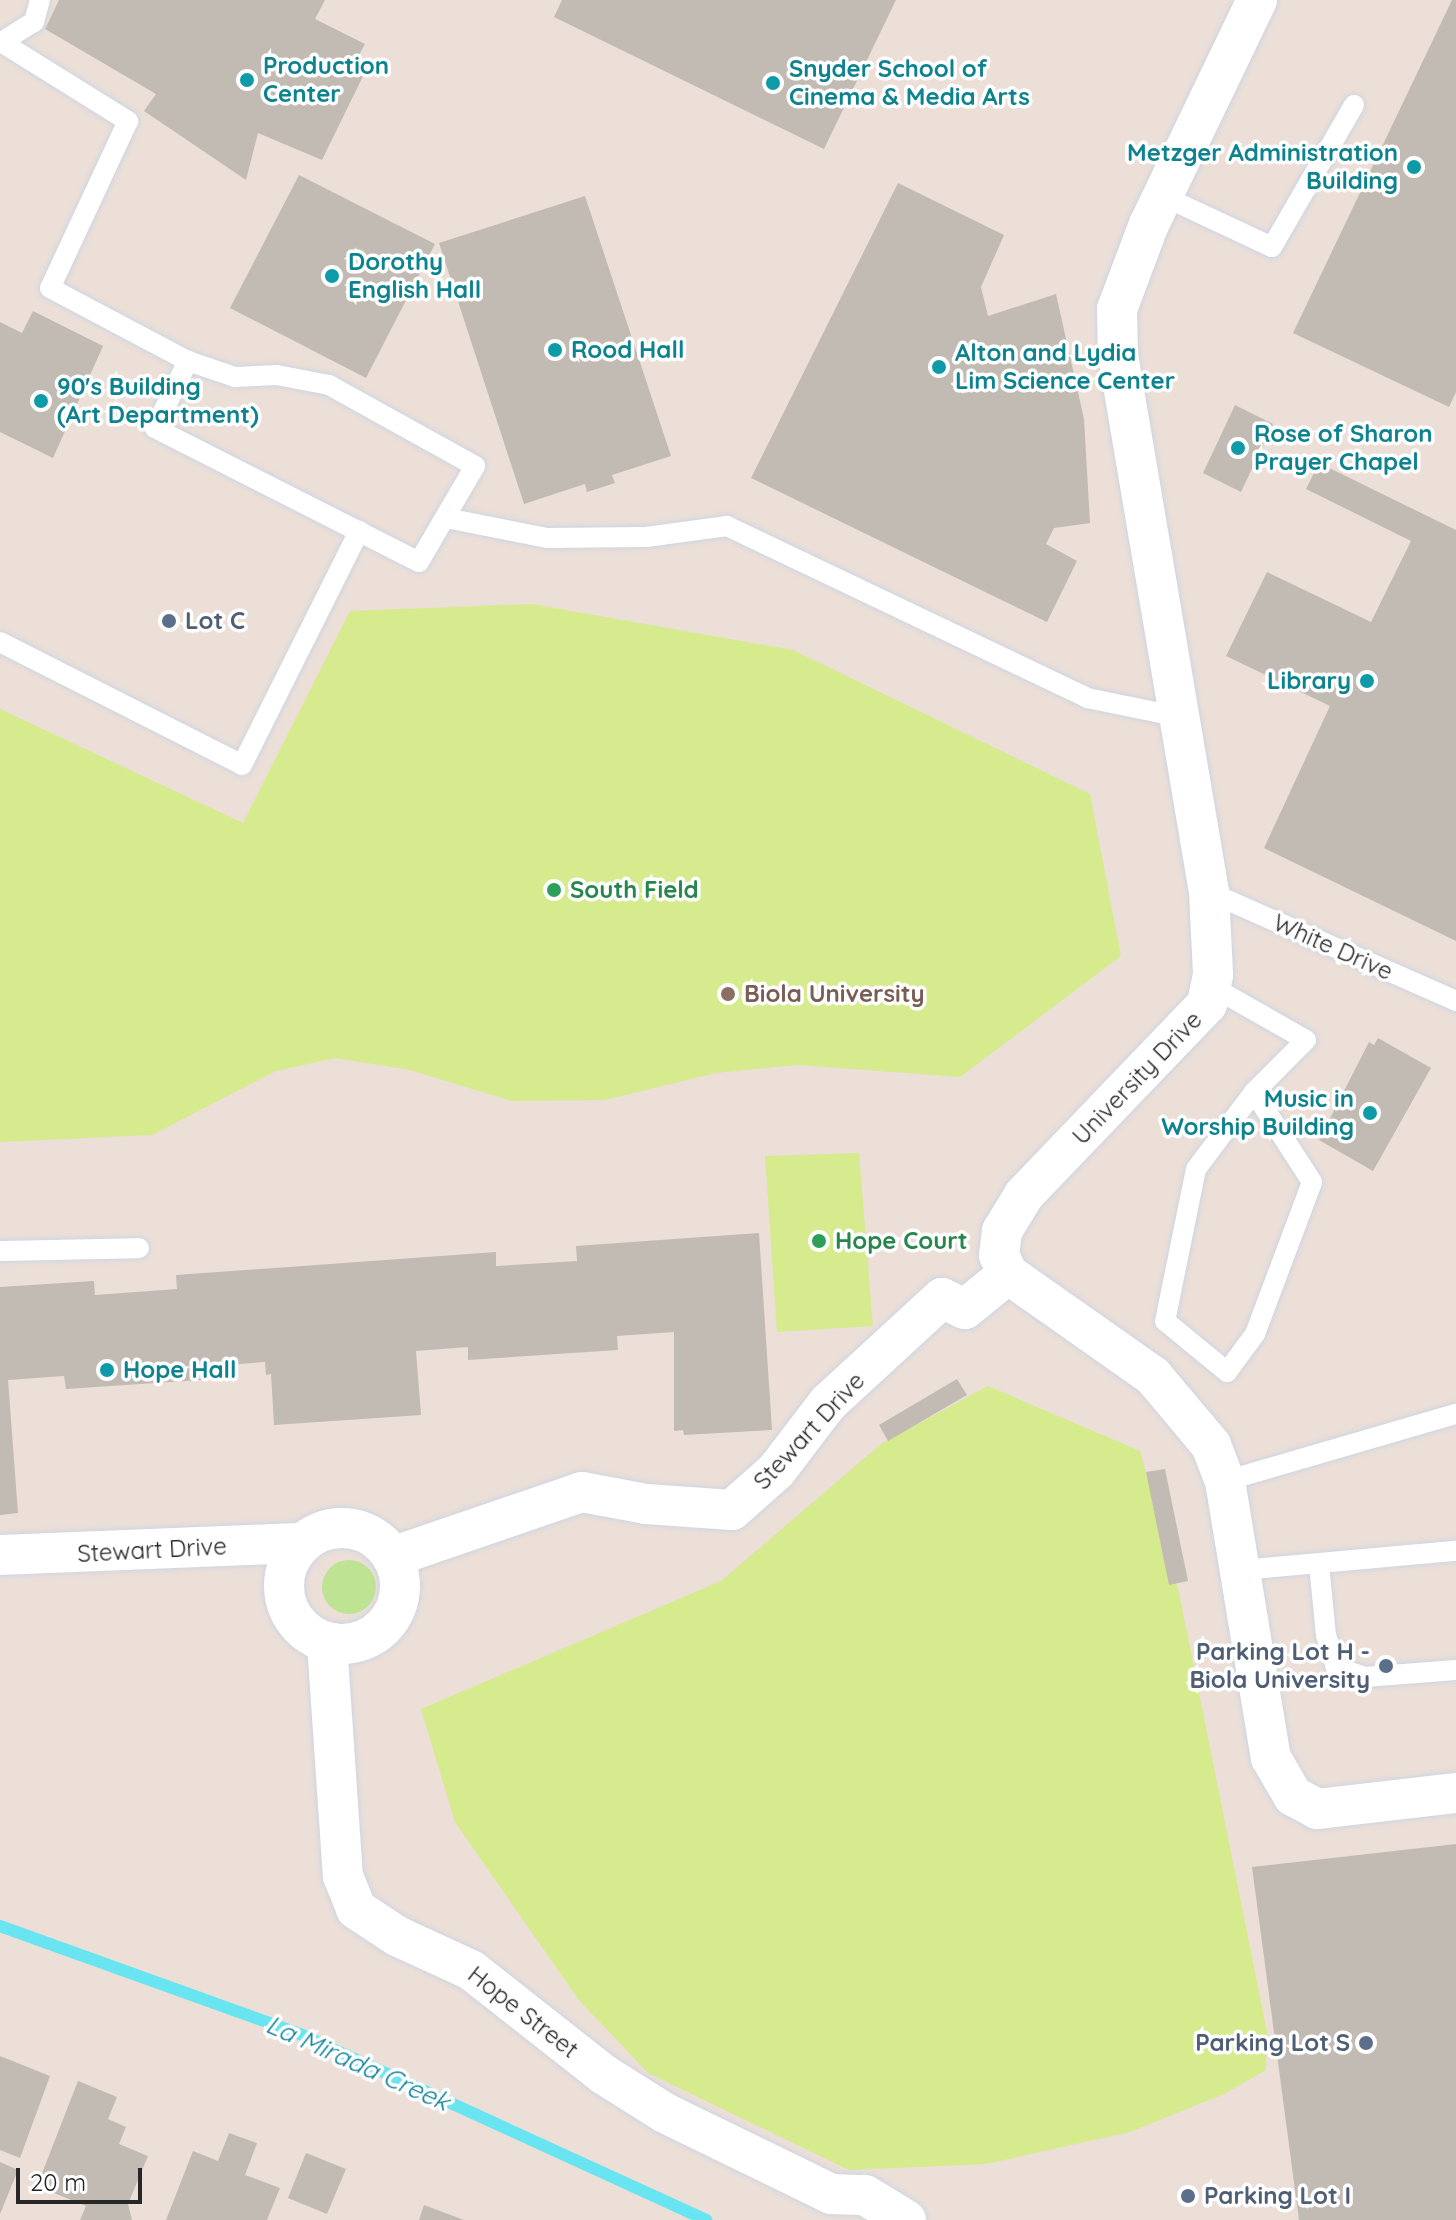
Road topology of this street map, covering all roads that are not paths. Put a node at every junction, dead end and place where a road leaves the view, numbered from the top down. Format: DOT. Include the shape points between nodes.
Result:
graph roads {
  1 [pos="40,0"];
  2 [pos="1257,0"];
  3 [pos="0,42"];
  4 [pos="1354,105"];
  5 [pos="1163,196"];
  6 [pos="188,361"];
  7 [pos="446,518"];
  8 [pos="359,531"];
  9 [pos="0,642"];
  10 [pos="1180,717"];
  11 [pos="1209,892"];
  12 [pos="1211,986"];
  13 [pos="1456,1001"];
  14 [pos="1254,1092"];
  15 [pos="139,1248"];
  16 [pos="0,1251"];
  17 [pos="1008,1274"];
  18 [pos="1456,1414"];
  19 [pos="1225,1481"];
  20 [pos="303,1543"];
  21 [pos="1456,1551"];
  22 [pos="0,1555"];
  23 [pos="392,1557"];
  24 [pos="1319,1564"];
  25 [pos="1241,1570"];
  26 [pos="327,1656"];
  27 [pos="1456,1670"];
  28 [pos="1456,1793"];
  29 [pos="906,2220"];
  1 -- 3 [label="lane" via="34,22"];
  2 -- 5 [label="street, University Drive"];
  3 -- 6 [label="lane" via="128,121 50,288"];
  4 -- 5 [label="lane" via="1272,247"];
  5 -- 10 [label="street, University Drive" via="1117,309 1118,355"];
  6 -- 7 [label="lane" via="235,377 277,375 329,385 475,466"];
  6 -- 8 [label="lane" via="155,428"];
  7 -- 8 [label="lane" via="419,562"];
  7 -- 10 [label="lane" via="547,538 646,537 727,526 1087,698"];
  8 -- 9 [label="lane" via="242,765"];
  10 -- 11 [label="street, University Drive"];
  11 -- 12 [label="street, University Drive"];
  11 -- 13 [label="lane, White Drive"];
  12 -- 14 [label="lane" via="1306,1040"];
  12 -- 17 [label="street, University Drive" via="1207,1004 1167,1050 1024,1195 1002,1231 999,1255"];
  14 -- 14 [label="lane" via="1196,1169 1165,1321 1227,1372 1255,1334 1312,1182"];
  15 -- 16 [label="lane"];
  17 -- 19 [label="street" via="1153,1376 1211,1445"];
  17 -- 23 [label="street, Stewart Drive" via="965,1309 942,1298 828,1403 776,1471 732,1510 646,1504 582,1492"];
  18 -- 19 [label="lane"];
  19 -- 25 [label="street"];
  20 -- 22 [label="street, Stewart Drive"];
  20 -- 23 [label="street" via="321,1532 362,1531"];
  20 -- 26 [label="street" via="290,1559 286,1600 294,1619"];
  21 -- 24 [label="lane"];
  23 -- 26 [label="street" via="400,1594 382,1629"];
  24 -- 25 [label="lane"];
  24 -- 27 [label="lane" via="1326,1635 1336,1667 1365,1677"];
  25 -- 28 [label="street" via="1271,1758 1293,1796 1317,1809"];
  26 -- 29 [label="street, Hope Street" via="343,1876 356,1909 397,1936 471,1970 603,2074 665,2113 831,2194 865,2195"];
}
